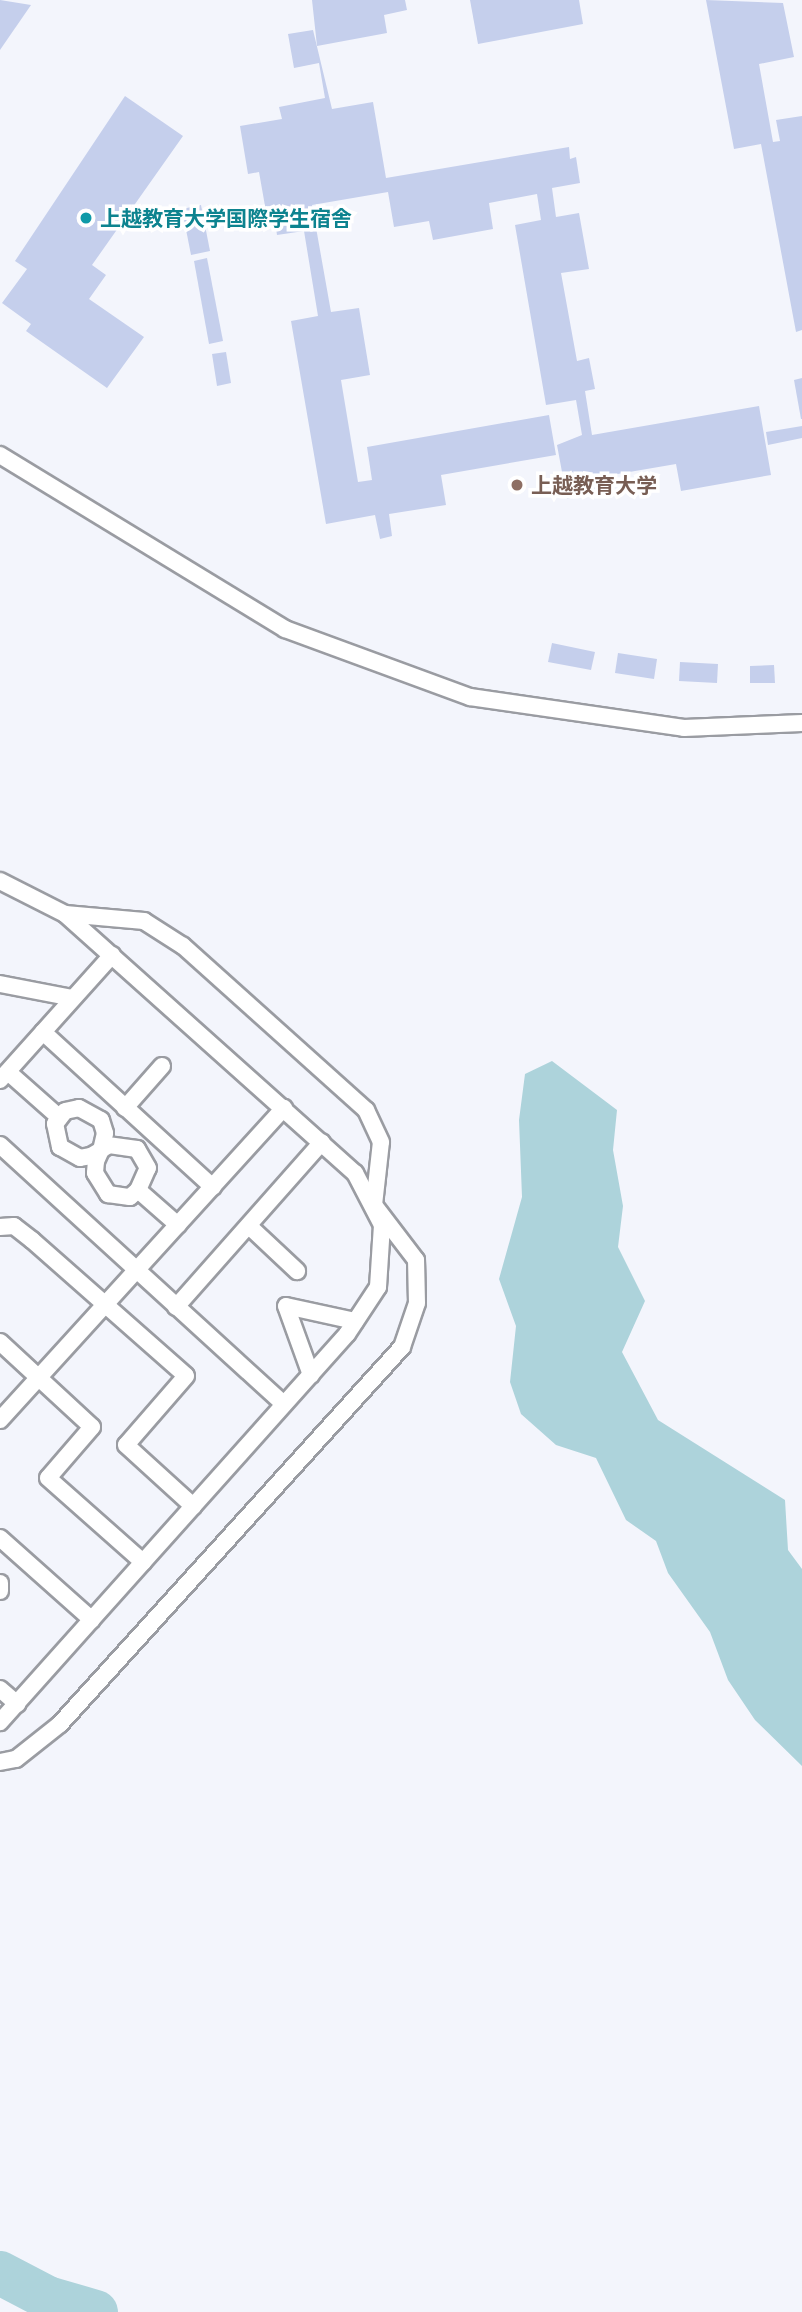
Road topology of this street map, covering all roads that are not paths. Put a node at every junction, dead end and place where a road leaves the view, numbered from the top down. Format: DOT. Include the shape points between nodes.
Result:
graph roads {
  1 [pos="0,455"];
  2 [pos="802,723"];
  3 [pos="0,881"];
  4 [pos="65,914"];
  5 [pos="112,955"];
  6 [pos="0,984"];
  7 [pos="73,998"];
  8 [pos="43,1032"];
  9 [pos="162,1066"];
  10 [pos="4,1076"];
  11 [pos="125,1108"];
  12 [pos="284,1108"];
  13 [pos="60,1118"];
  14 [pos="322,1142"];
  15 [pos="0,1145"];
  16 [pos="101,1150"];
  17 [pos="212,1187"];
  18 [pos="138,1189"];
  19 [pos="374,1205"];
  20 [pos="178,1224"];
  21 [pos="248,1226"];
  22 [pos="0,1227"];
  23 [pos="136,1271"];
  24 [pos="297,1271"];
  25 [pos="106,1304"];
  26 [pos="176,1307"];
  27 [pos="355,1321"];
  28 [pos="0,1342"];
  29 [pos="310,1375"];
  30 [pos="39,1377"];
  31 [pos="284,1404"];
  32 [pos="0,1420"];
  33 [pos="193,1506"];
  34 [pos="0,1538"];
  35 [pos="143,1562"];
  36 [pos="0,1583"];
  37 [pos="0,1591"];
  38 [pos="92,1620"];
  39 [pos="0,1689"];
  40 [pos="17,1704"];
  41 [pos="0,1722"];
  42 [pos="0,1762"];
  1 -- 2 [label="lane" via="285,629 470,697 684,728"];
  3 -- 4 [label="lane"];
  4 -- 5 [label="lane"];
  4 -- 19 [label="lane" via="144,921 183,946 366,1110 381,1142"];
  5 -- 7 [label="lane"];
  5 -- 12 [label="lane"];
  6 -- 7 [label="lane"];
  7 -- 8 [label="lane"];
  8 -- 10 [label="lane"];
  8 -- 11 [label="lane"];
  9 -- 11 [label="lane"];
  10 -- 13 [label="lane"];
  11 -- 17 [label="lane"];
  12 -- 14 [label="lane"];
  12 -- 17 [label="lane"];
  13 -- 16 [label="lane" via="54,1137 69,1155 80,1158"];
  13 -- 16 [label="lane" via="65,1111 90,1111 105,1133"];
  14 -- 19 [label="lane" via="355,1172"];
  14 -- 21 [label="lane"];
  15 -- 23 [label="lane"];
  16 -- 18 [label="lane" via="94,1173 108,1194 130,1196"];
  16 -- 18 [label="lane" via="119,1143 137,1149 148,1168"];
  17 -- 20 [label="lane"];
  18 -- 20 [label="lane"];
  19 -- 27 [label="lane" via="382,1225 378,1287"];
  19 -- 42 [label="lane" via="416,1260 417,1303 402,1347 60,1724 16,1759"];
  20 -- 23 [label="lane"];
  21 -- 24 [label="lane"];
  21 -- 26 [label="lane"];
  22 -- 25 [label="lane" via="14,1226"];
  23 -- 25 [label="lane"];
  23 -- 26 [label="lane"];
  25 -- 30 [label="lane"];
  25 -- 33 [label="lane" via="186,1376 126,1445"];
  26 -- 31 [label="lane"];
  27 -- 29 [label="lane"];
  27 -- 29 [label="lane" via="286,1306"];
  28 -- 30 [label="lane"];
  29 -- 31 [label="lane"];
  30 -- 32 [label="lane"];
  30 -- 35 [label="lane" via="92,1427 48,1478"];
  31 -- 33 [label="lane"];
  33 -- 35 [label="lane"];
  34 -- 38 [label="lane"];
  35 -- 38 [label="lane"];
  36 -- 37 [label="lane"];
  38 -- 40 [label="lane"];
  39 -- 40 [label="lane"];
  40 -- 41 [label="lane"];
}
